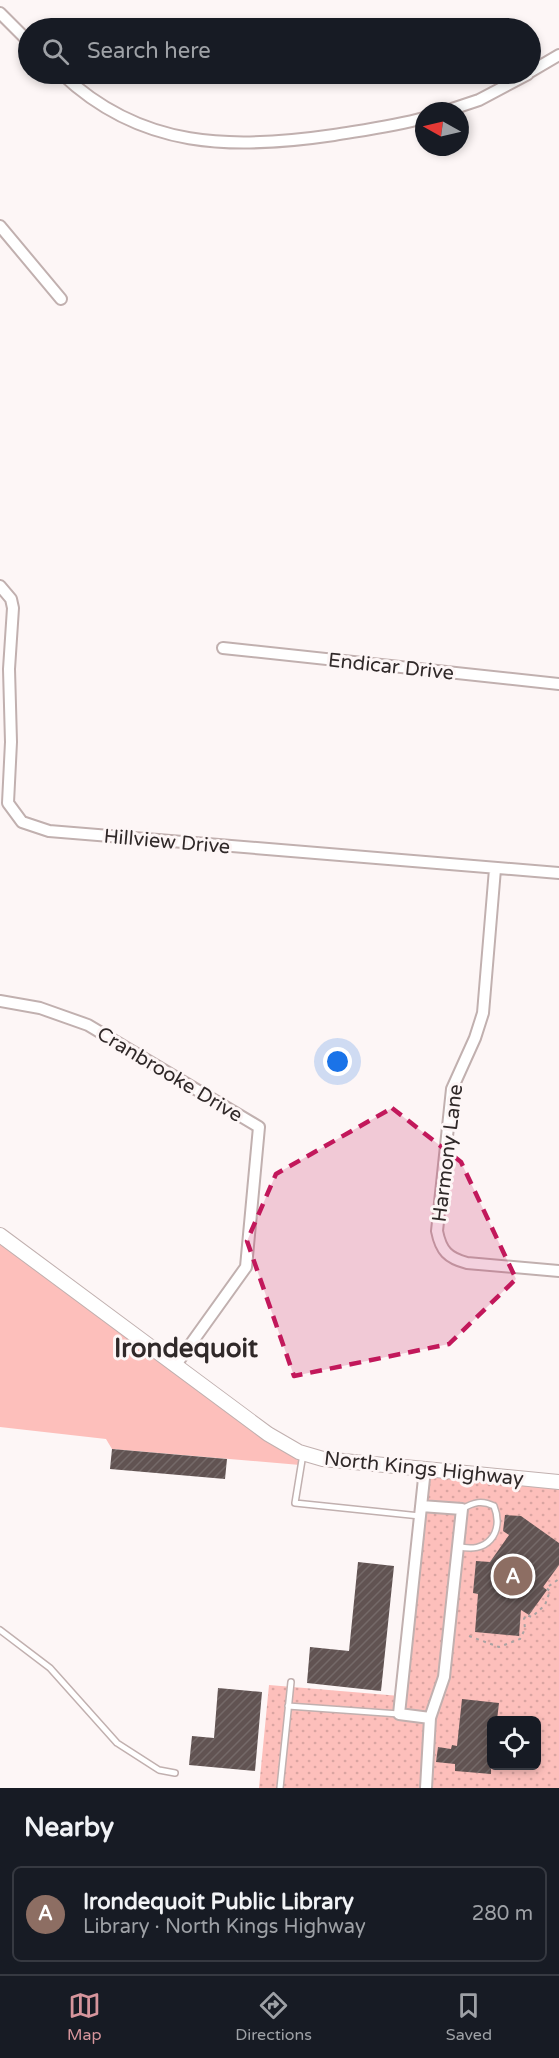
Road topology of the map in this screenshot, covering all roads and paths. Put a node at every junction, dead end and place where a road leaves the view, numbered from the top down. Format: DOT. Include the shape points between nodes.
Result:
graph roads {
  1 [pos="0,13"];
  2 [pos="18,31"];
  3 [pos="559,55"];
  4 [pos="541,66"];
  5 [pos="75,84"];
  6 [pos="509,84"];
  7 [pos="469,103"];
  8 [pos="415,120"];
  9 [pos="0,226"];
  10 [pos="61,299"];
  11 [pos="0,586"];
  12 [pos="223,648"];
  13 [pos="559,684"];
  14 [pos="495,869"];
  15 [pos="559,873"];
  16 [pos="0,1001"];
  17 [pos="0,1235"];
  18 [pos="559,1270"];
  19 [pos="175,1366"];
  20 [pos="303,1453"];
  21 [pos="425,1469"];
  22 [pos="559,1482"];
  23 [pos="462,1509"];
  24 [pos="420,1511"];
  25 [pos="458,1546"];
  26 [pos="559,1579"];
  27 [pos="0,1630"];
  28 [pos="469,1636"];
  29 [pos="291,1682"];
  30 [pos="288,1706"];
  31 [pos="399,1714"];
  32 [pos="430,1718"];
  33 [pos="175,1773"];
  34 [pos="280,1788"];
  35 [pos="426,1788"];
  1 -- 2 [label="street"];
  3 -- 4 [label="street"];
  5 -- 8 [label="street" via="104,106 137,123 185,138 228,144 287,142"];
  6 -- 7 [label="street"];
  9 -- 10 [label="street"];
  11 -- 14 [label="street, Hillview Drive" via="13,608 8,803 22,822 49,831"];
  12 -- 13 [label="street, Endicar Drive"];
  14 -- 15 [label="street, Hillview Drive"];
  14 -- 18 [label="street, Harmony Lane" via="483,1013 452,1089 437,1231 444,1252 453,1259"];
  16 -- 19 [label="street, Cranbrooke Drive" via="40,1008 88,1025 259,1127 246,1267"];
  17 -- 19 [label="street, North Kings Highway"];
  19 -- 20 [label="street, North Kings Highway" via="274,1438"];
  20 -- 21 [label="street, North Kings Highway" via="338,1461"];
  20 -- 24 [label="lane" via="295,1503"];
  21 -- 22 [label="street, North Kings Highway"];
  21 -- 24 [label="street"];
  23 -- 24 [label="street"];
  23 -- 25 [label="street"];
  23 -- 25 [label="lane" via="472,1503 494,1506 496,1535 479,1549"];
  24 -- 31 [label="street"];
  25 -- 32 [label="street" via="444,1677"];
  26 -- 28 [label="path" via="546,1588 550,1591 543,1608 532,1617 526,1616 524,1634 516,1642 494,1646"];
  27 -- 33 [label="lane" via="50,1668 117,1743 159,1770"];
  29 -- 30 [label="lane"];
  30 -- 31 [label="lane"];
  30 -- 34 [label="lane"];
  31 -- 32 [label="street"];
  32 -- 35 [label="street"];
}
